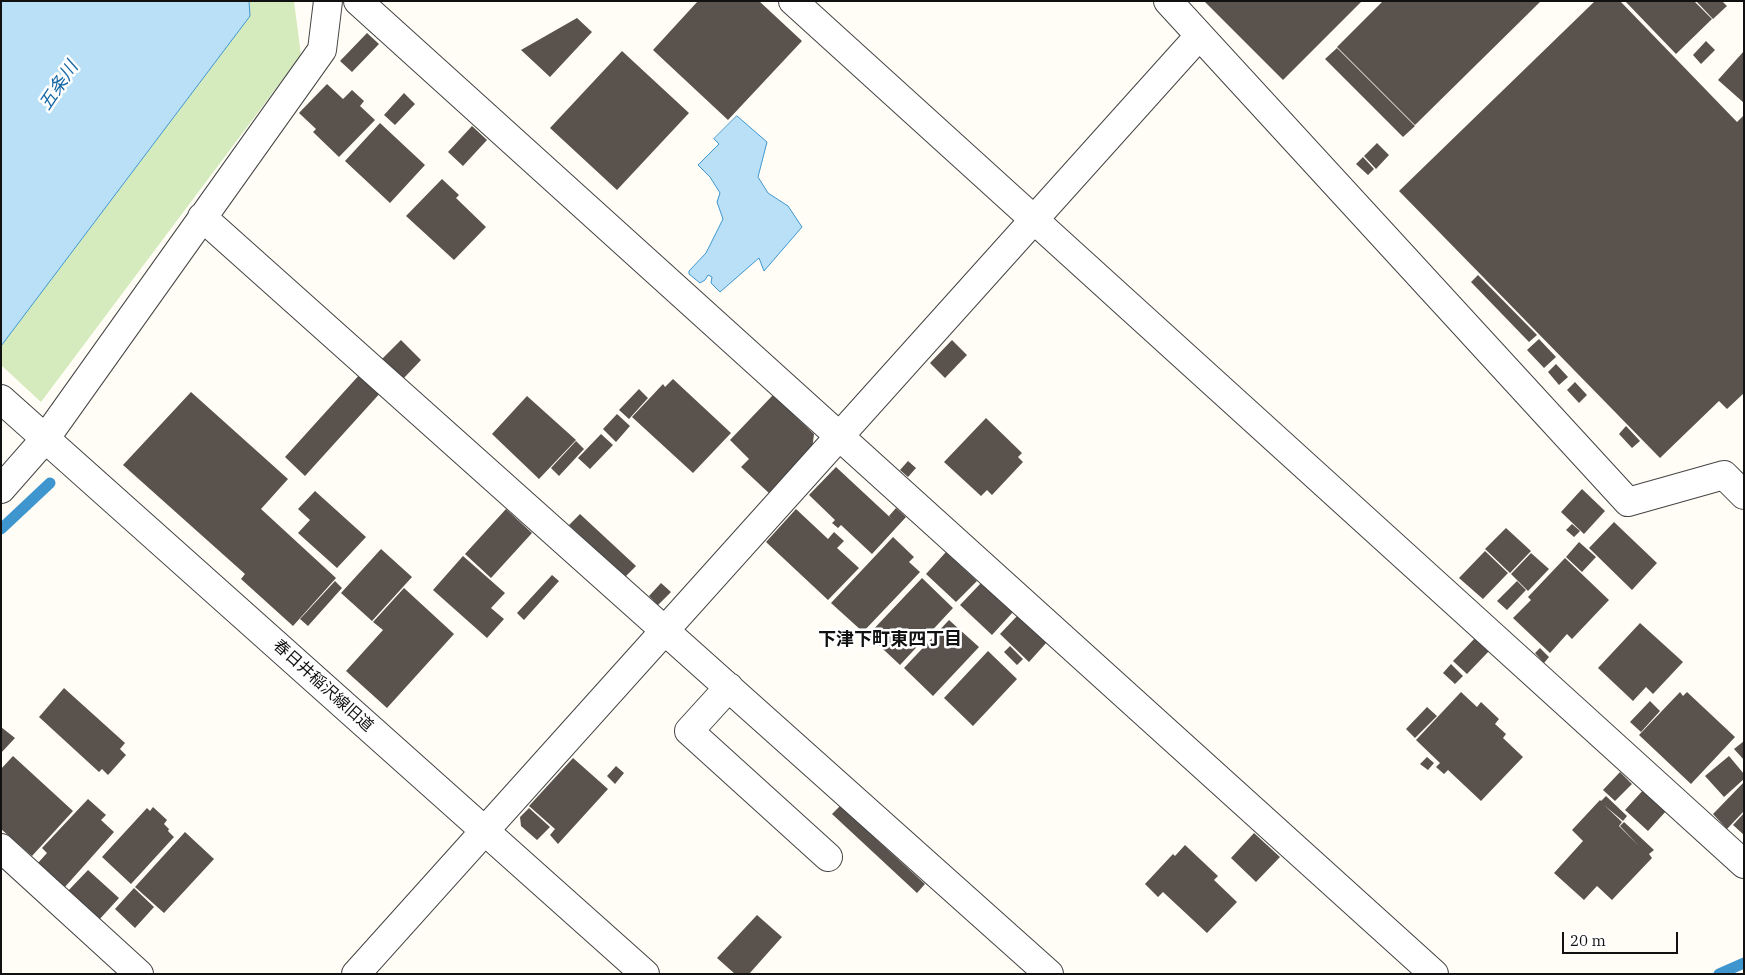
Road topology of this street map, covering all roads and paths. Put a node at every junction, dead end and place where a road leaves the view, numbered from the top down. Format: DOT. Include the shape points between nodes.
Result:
graph roads {
  1 [pos="328,1"];
  2 [pos="358,1"];
  3 [pos="793,1"];
  4 [pos="1168,1"];
  5 [pos="1199,36"];
  6 [pos="202,218"];
  7 [pos="1034,220"];
  8 [pos="6,404"];
  9 [pos="839,436"];
  10 [pos="45,439"];
  11 [pos="1,489"];
  12 [pos="1744,495"];
  13 [pos="665,630"];
  14 [pos="729,687"];
  15 [pos="485,830"];
  16 [pos="1,848"];
  17 [pos="828,857"];
  18 [pos="1744,864"];
  19 [pos="139,974"];
  20 [pos="356,974"];
  21 [pos="645,974"];
  22 [pos="1049,974"];
  23 [pos="1434,974"];
  1 -- 6 [label="street" via="322,50"];
  2 -- 9 [label="street"];
  3 -- 7 [label="street"];
  4 -- 5 [label="street"];
  5 -- 7 [label="street"];
  5 -- 12 [label="street" via="1628,502 1724,475"];
  6 -- 10 [label="street"];
  6 -- 13 [label="street"];
  7 -- 9 [label="street"];
  7 -- 18 [label="street"];
  8 -- 10 [label="street, 春日井稲沢線旧道"];
  9 -- 13 [label="street"];
  9 -- 23 [label="street"];
  10 -- 11 [label="street"];
  10 -- 15 [label="street, 春日井稲沢線旧道"];
  13 -- 14 [label="street"];
  13 -- 15 [label="street"];
  14 -- 17 [label="street" via="689,731"];
  14 -- 22 [label="street"];
  15 -- 20 [label="street"];
  15 -- 21 [label="street, 春日井稲沢線旧道"];
  16 -- 19 [label="street"];
}
